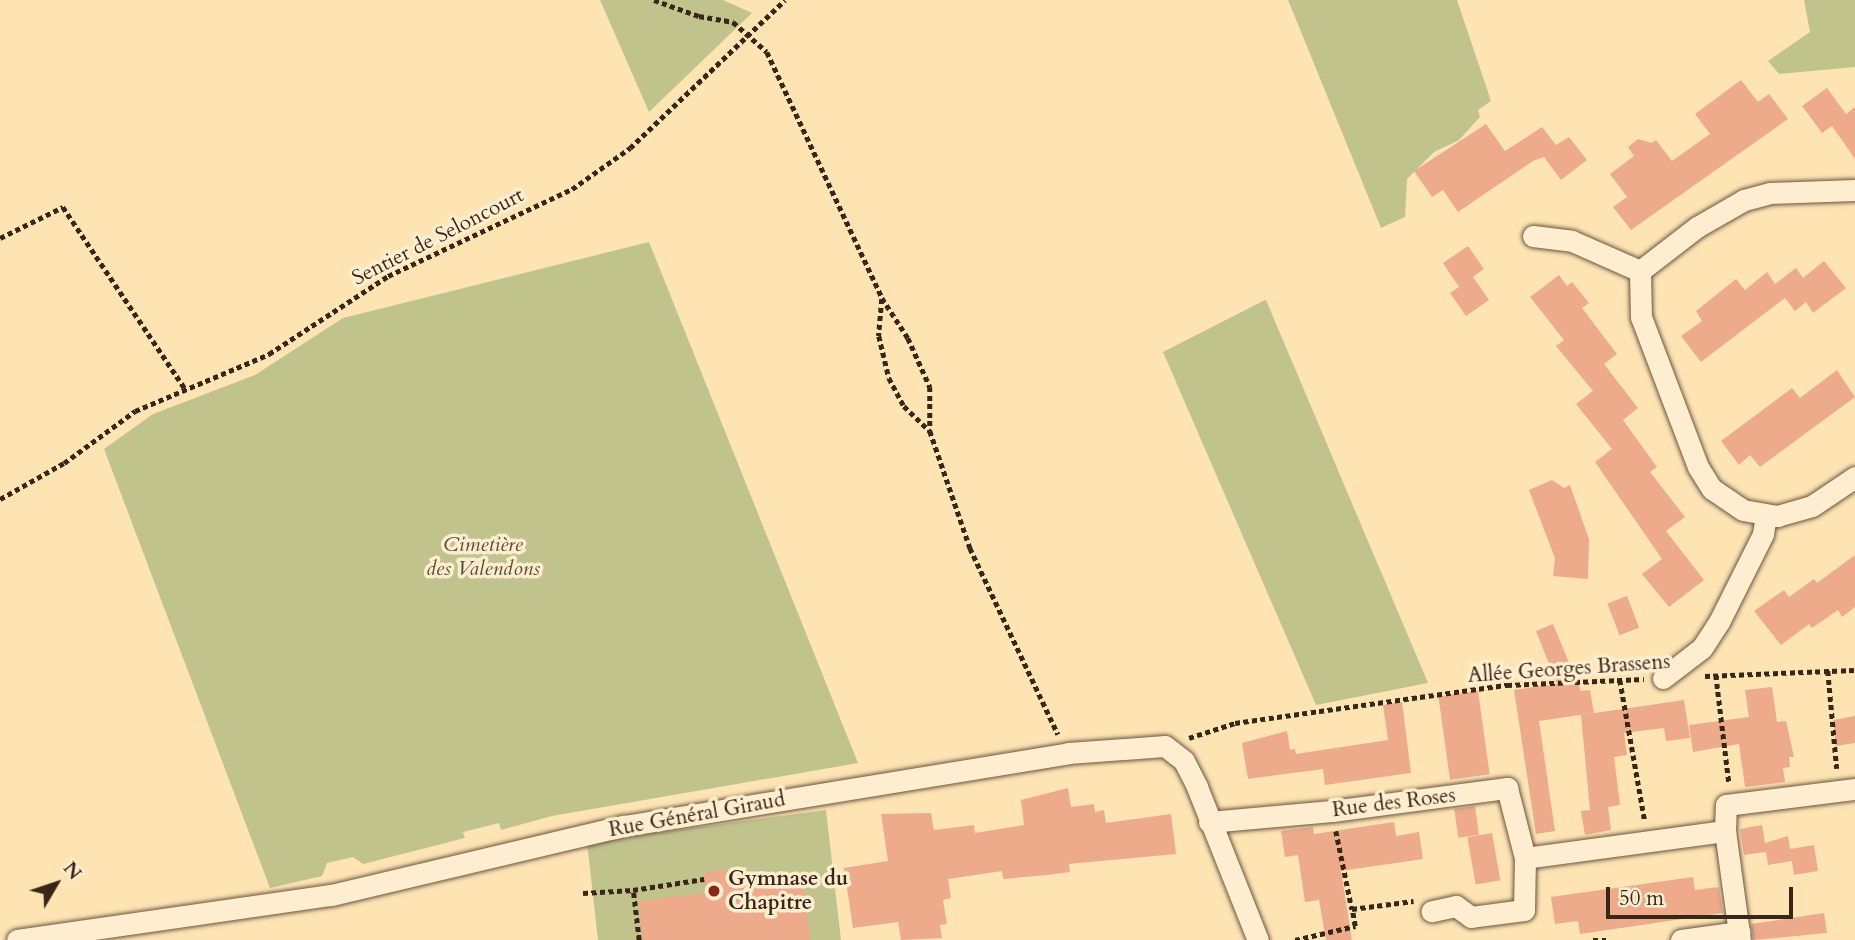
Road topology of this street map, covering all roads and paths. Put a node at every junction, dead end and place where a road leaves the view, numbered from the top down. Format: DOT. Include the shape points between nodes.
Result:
graph roads {
  1 [pos="654,0"];
  2 [pos="785,0"];
  3 [pos="749,32"];
  4 [pos="1855,191"];
  5 [pos="1533,236"];
  6 [pos="0,238"];
  7 [pos="1640,271"];
  8 [pos="882,298"];
  9 [pos="186,390"];
  10 [pos="930,431"];
  11 [pos="1855,477"];
  12 [pos="0,499"];
  13 [pos="1766,516"];
  14 [pos="1855,670"];
  15 [pos="1828,671"];
  16 [pos="1717,675"];
  17 [pos="1663,678"];
  18 [pos="1620,680"];
  19 [pos="1165,746"];
  20 [pos="1068,753"];
  21 [pos="1847,790"];
  22 [pos="1731,805"];
  23 [pos="1332,811"];
  24 [pos="1209,822"];
  25 [pos="1725,831"];
  26 [pos="1648,840"];
  27 [pos="1525,858"];
  28 [pos="704,879"];
  29 [pos="633,890"];
  30 [pos="583,893"];
  31 [pos="1352,909"];
  32 [pos="1432,911"];
  33 [pos="1739,936"];
  34 [pos="17,940"];
  35 [pos="639,940"];
  36 [pos="1258,940"];
  37 [pos="1295,940"];
  38 [pos="1593,940"];
  39 [pos="1606,940"];
  40 [pos="1681,940"];
  1 -- 3 [label="path" via="733,22"];
  2 -- 3 [label="path, Sentier de Seloncourt"];
  3 -- 8 [label="path" via="767,52 790,93"];
  3 -- 9 [label="path, Sentier de Seloncourt" via="630,148 572,189 388,276 269,354"];
  4 -- 7 [label="street" via="1770,193 1744,200 1697,227"];
  5 -- 7 [label="street" via="1572,241"];
  6 -- 9 [label="path" via="63,208"];
  7 -- 13 [label="street" via="1642,317 1698,467 1721,498"];
  8 -- 10 [label="path" via="908,338 930,387"];
  8 -- 10 [label="path" via="879,336 889,377 904,407"];
  9 -- 12 [label="path, Sentier de Seloncourt" via="135,411 64,463"];
  10 -- 20 [label="path" via="970,548"];
  11 -- 13 [label="street" via="1801,511"];
  13 -- 17 [label="street" via="1763,534 1719,622 1702,648"];
  14 -- 15 [label="path, Allée Georges Brassens"];
  15 -- 16 [label="path, Allée Georges Brassens"];
  15 -- 21 [label="path"];
  16 -- 17 [label="path, Allée Georges Brassens"];
  16 -- 22 [label="path"];
  17 -- 18 [label="path, Allée Georges Brassens"];
  18 -- 19 [label="path, Allée Georges Brassens" via="1507,685 1235,723"];
  18 -- 26 [label="path"];
  19 -- 20 [label="street, Rue Général Giraud"];
  19 -- 24 [label="street" via="1184,761"];
  20 -- 34 [label="street, Rue Général Giraud" via="624,827 331,895"];
  21 -- 22 [label="street"];
  22 -- 25 [label="street" via="1726,805"];
  23 -- 24 [label="street, Rue des Roses"];
  23 -- 27 [label="street, Rue des Roses" via="1507,788"];
  23 -- 31 [label="path"];
  24 -- 36 [label="street"];
  25 -- 26 [label="street"];
  25 -- 33 [label="street"];
  26 -- 27 [label="street"];
  27 -- 32 [label="street, Rue des Roses" via="1524,910 1471,917 1457,906"];
  28 -- 29 [label="path"];
  29 -- 30 [label="path"];
  29 -- 35 [label="path"];
  31 -- 32 [label="path" via="1418,901"];
  31 -- 37 [label="path" via="1355,926"];
  33 -- 40 [label="street"];
  38 -- 39 [label="path"];
}
